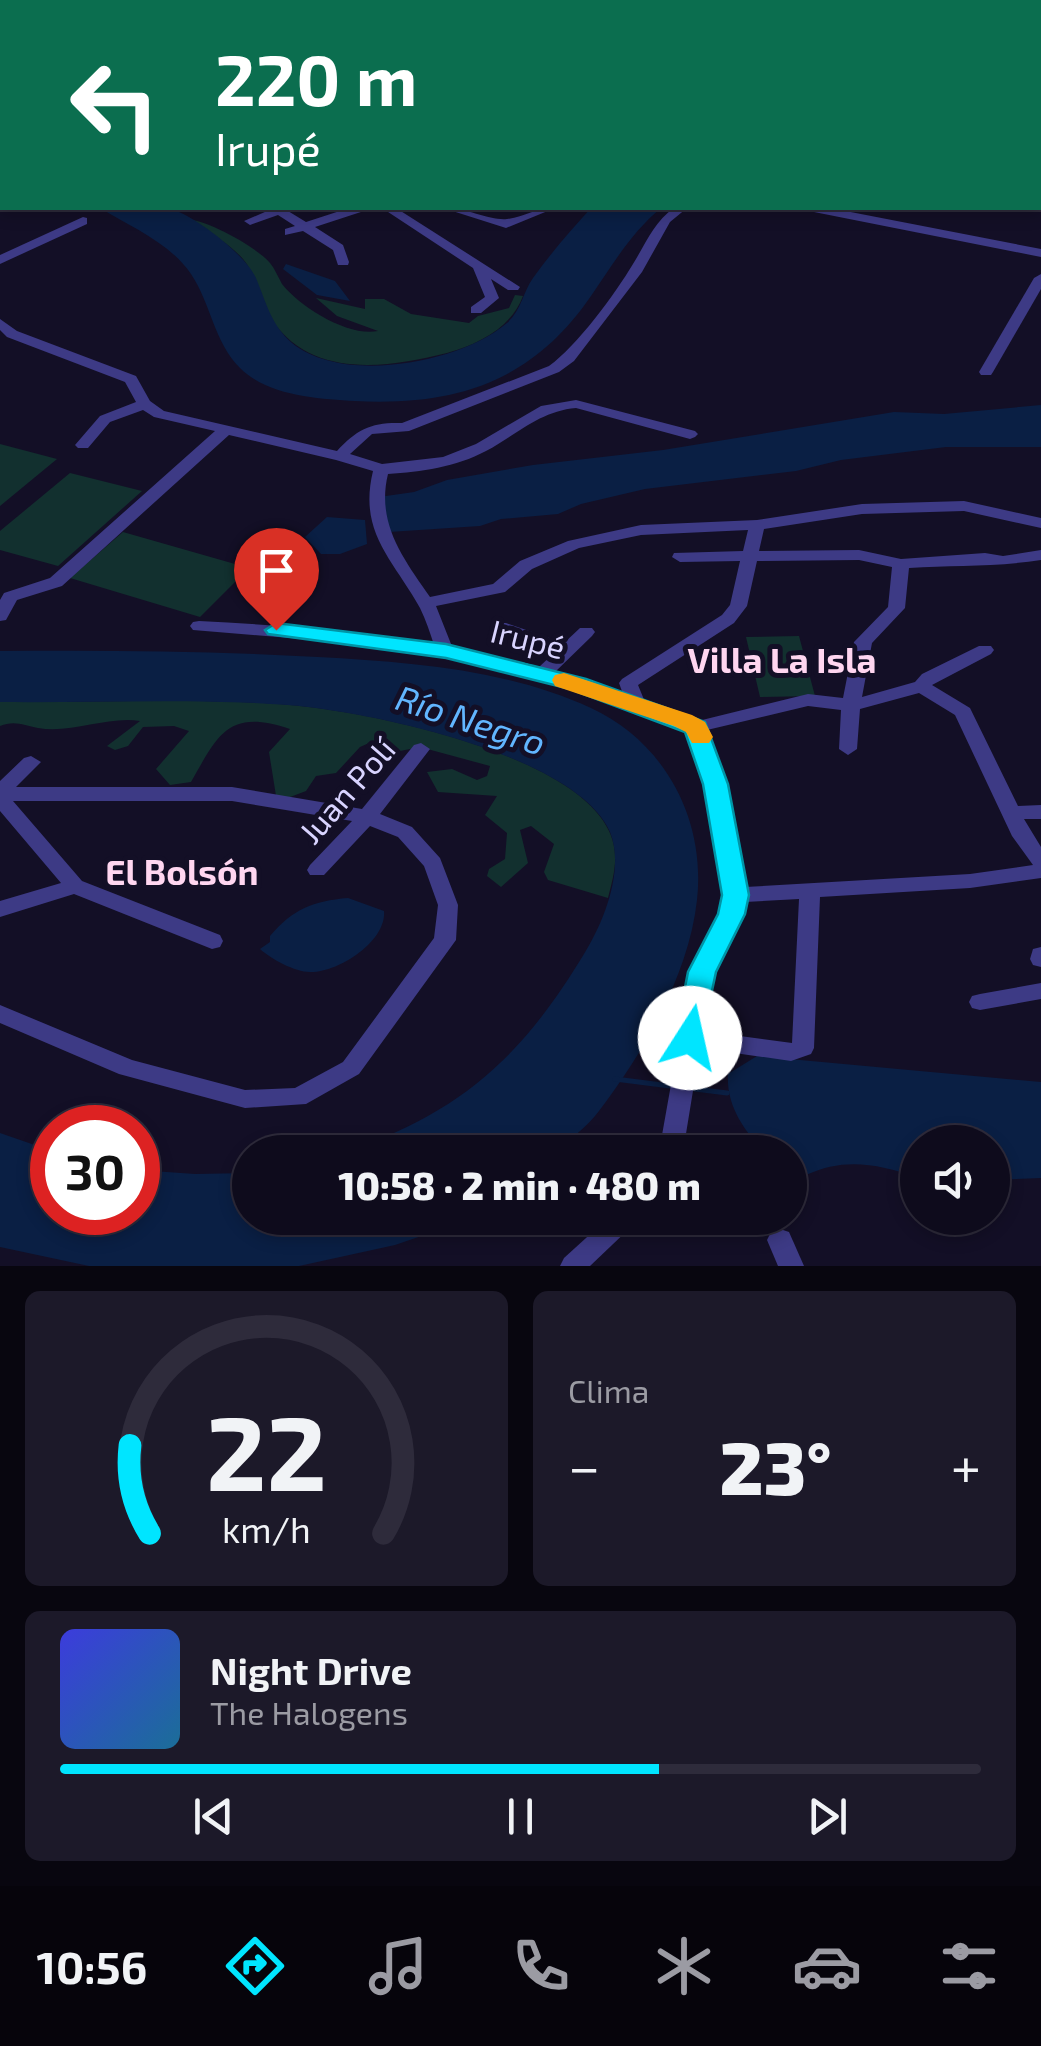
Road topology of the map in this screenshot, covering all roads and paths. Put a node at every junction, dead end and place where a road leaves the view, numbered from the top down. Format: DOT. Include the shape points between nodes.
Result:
graph roads {
  1 [pos="279,210"];
  2 [pos="284,210"];
  3 [pos="354,210"];
  4 [pos="391,210"];
  5 [pos="456,210"];
  6 [pos="545,210"];
  7 [pos="678,210"];
  8 [pos="825,210"];
  9 [pos="250,221"];
  10 [pos="83,222"];
  11 [pos="308,226"];
  12 [pos="289,232"];
  13 [pos="1040,250"];
  14 [pos="0,260"];
  15 [pos="344,262"];
  16 [pos="479,266"];
  17 [pos="1041,278"];
  18 [pos="513,287"];
  19 [pos="476,310"];
  20 [pos="0,323"];
  21 [pos="986,372"];
  22 [pos="144,404"];
  23 [pos="226,429"];
  24 [pos="690,434"];
  25 [pos="83,445"];
  26 [pos="340,456"];
  27 [pos="381,469"];
  28 [pos="1041,523"];
  29 [pos="757,525"];
  30 [pos="680,557"];
  31 [pos="748,557"];
  32 [pos="1032,557"];
  33 [pos="901,564"];
  34 [pos="1041,566"];
  35 [pos="426,603"];
  36 [pos="0,616"];
  37 [pos="198,626"];
  38 [pos="500,626"];
  39 [pos="586,632"];
  40 [pos="568,650"];
  41 [pos="986,650"];
  42 [pos="446,651"];
  43 [pos="541,675"];
  44 [pos="921,686"];
  45 [pos="637,705"];
  46 [pos="851,705"];
  47 [pos="696,727"];
  48 [pos="421,749"];
  49 [pos="848,749"];
  50 [pos="31,762"];
  51 [pos="0,795"];
  52 [pos="1041,812"];
  53 [pos="1012,814"];
  54 [pos="367,817"];
  55 [pos="1041,861"];
  56 [pos="318,870"];
  57 [pos="1041,871"];
  58 [pos="75,886"];
  59 [pos="810,893"];
  60 [pos="736,895"];
  61 [pos="0,909"];
  62 [pos="212,941"];
  63 [pos="1041,991"];
  64 [pos="980,1002"];
  65 [pos="0,1014"];
  66 [pos="690,1038"];
  67 [pos="674,1135"];
  68 [pos="606,1235"];
  69 [pos="780,1240"];
  70 [pos="572,1266"];
  71 [pos="791,1266"];
  1 -- 9 [label="street"];
  2 -- 11 [label="street"];
  3 -- 11 [label="street"];
  4 -- 16 [label="street"];
  5 -- 6 [label="street" via="500,224"];
  7 -- 26 [label="street" via="664,220 589,333 554,369 404,428 359,431"];
  8 -- 13 [label="street"];
  10 -- 14 [label="street"];
  11 -- 12 [label="street"];
  11 -- 15 [label="street" via="339,248"];
  16 -- 18 [label="street"];
  16 -- 19 [label="street" via="492,298"];
  17 -- 21 [label="street"];
  20 -- 22 [label="street" via="12,334 131,379"];
  22 -- 23 [label="street" via="159,414"];
  22 -- 25 [label="street" via="105,419"];
  23 -- 26 [label="street"];
  23 -- 36 [label="street" via="56,582 10,597"];
  24 -- 27 [label="street" via="561,404 468,454"];
  26 -- 27 [label="street"];
  27 -- 35 [label="street" via="374,490 386,550"];
  28 -- 29 [label="street" via="964,506 862,508"];
  29 -- 31 [label="street"];
  29 -- 35 [label="street" via="616,534 526,565 499,588"];
  30 -- 31 [label="street"];
  31 -- 33 [label="street" via="859,555"];
  31 -- 45 [label="street" via="738,606 628,683"];
  32 -- 33 [label="street"];
  32 -- 34 [label="street"];
  33 -- 46 [label="street" via="896,608 862,642"];
  35 -- 42 [label="street"];
  37 -- 42 [label="street, Irupé"];
  38 -- 40 [label="street"];
  39 -- 40 [label="street"];
  40 -- 43 [label="street"];
  41 -- 44 [label="street"];
  42 -- 43 [label="street, Irupé"];
  43 -- 45 [label="street, Irupé"];
  44 -- 46 [label="street"];
  44 -- 53 [label="street" via="963,712"];
  45 -- 47 [label="street, Irupé"];
  46 -- 47 [label="street" via="808,700"];
  46 -- 49 [label="street"];
  47 -- 60 [label="street" via="715,784"];
  48 -- 54 [label="street, Juan Polí"];
  50 -- 51 [label="street"];
  51 -- 54 [label="street" via="232,794"];
  51 -- 58 [label="street"];
  52 -- 53 [label="street"];
  53 -- 55 [label="street"];
  54 -- 56 [label="street, Juan Polí"];
  54 -- 65 [label="street" via="405,832 433,863 448,905 445,940 351,1068 320,1089 298,1098 245,1099 127,1068"];
  57 -- 59 [label="street"];
  58 -- 61 [label="street"];
  58 -- 62 [label="street"];
  59 -- 60 [label="street"];
  59 -- 66 [label="street" via="803,1048 791,1052"];
  60 -- 66 [label="street" via="702,972"];
  63 -- 64 [label="street"];
  66 -- 67 [label="street"];
  68 -- 70 [label="street"];
  69 -- 71 [label="street"];
}
